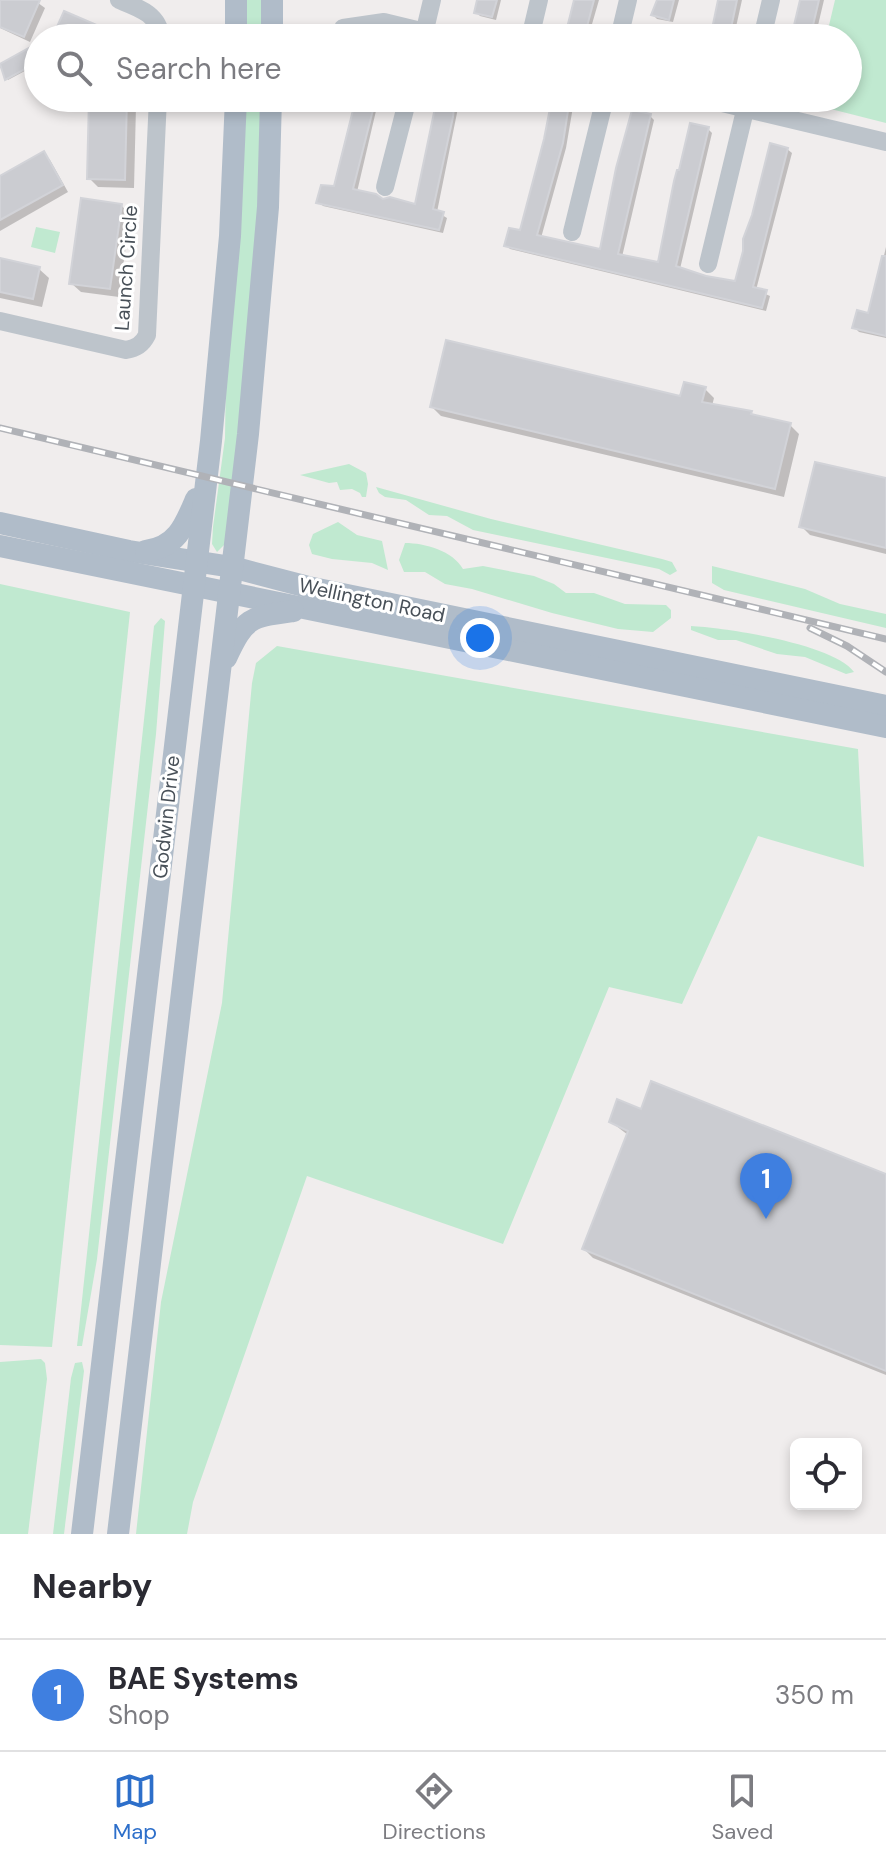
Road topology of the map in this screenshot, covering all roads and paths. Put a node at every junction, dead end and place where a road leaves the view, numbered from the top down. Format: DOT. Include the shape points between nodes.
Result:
graph roads {
  1 [pos="119,0"];
  2 [pos="236,0"];
  3 [pos="272,0"];
  4 [pos="432,0"];
  5 [pos="539,0"];
  6 [pos="628,0"];
  7 [pos="771,0"];
  8 [pos="158,24"];
  9 [pos="236,24"];
  10 [pos="272,24"];
  11 [pos="362,24"];
  12 [pos="390,24"];
  13 [pos="427,24"];
  14 [pos="533,24"];
  15 [pos="622,24"];
  16 [pos="765,24"];
  17 [pos="157,112"];
  18 [pos="235,112"];
  19 [pos="271,112"];
  20 [pos="404,112"];
  21 [pos="602,112"];
  22 [pos="745,112"];
  23 [pos="779,112"];
  24 [pos="886,142"];
  25 [pos="385,187"];
  26 [pos="572,232"];
  27 [pos="708,264"];
  28 [pos="0,321"];
  29 [pos="206,476"];
  30 [pos="0,523"];
  31 [pos="236,527"];
  32 [pos="0,546"];
  33 [pos="129,551"];
  34 [pos="196,561"];
  35 [pos="232,567"];
  36 [pos="194,585"];
  37 [pos="229,591"];
  38 [pos="307,598"];
  39 [pos="219,673"];
  40 [pos="886,706"];
  41 [pos="886,727"];
  42 [pos="82,1534"];
  43 [pos="118,1534"];
  1 -- 8 [label="street" via="146,11"];
  2 -- 9 [label="main road"];
  3 -- 10 [label="main road"];
  4 -- 13 [label="street"];
  5 -- 14 [label="street"];
  6 -- 15 [label="street"];
  7 -- 16 [label="street"];
  11 -- 12 [label="street"];
  17 -- 28 [label="street, Launch Circle" via="144,341 126,350"];
  18 -- 29 [label="main road, Godwin Drive" via="229,252"];
  19 -- 31 [label="main road, Godwin Drive" via="260,323"];
  20 -- 25 [label="street"];
  21 -- 26 [label="street"];
  22 -- 27 [label="street"];
  23 -- 24 [label="street"];
  29 -- 33 [label="main road" via="176,538 157,549"];
  29 -- 34 [label="main road, Godwin Drive"];
  30 -- 33 [label="main road, Wellington Road"];
  31 -- 35 [label="main road, Godwin Drive"];
  31 -- 38 [label="main road" via="260,563"];
  32 -- 36 [label="main road, Wellington Road"];
  33 -- 34 [label="main road, Wellington Road"];
  34 -- 35 [label="main road, Wellington Road"];
  34 -- 36 [label="main road, Godwin Drive"];
  35 -- 37 [label="main road, Godwin Drive"];
  35 -- 38 [label="main road, Wellington Road"];
  36 -- 37 [label="main road, Wellington Road"];
  36 -- 42 [label="main road, Godwin Drive"];
  37 -- 38 [label="main road, Wellington Road"];
  37 -- 39 [label="main road, Godwin Drive"];
  38 -- 39 [label="main road" via="248,622"];
  38 -- 40 [label="main road, Wellington Road"];
  38 -- 41 [label="main road, Wellington Road"];
  39 -- 43 [label="main road, Godwin Drive"];
}
